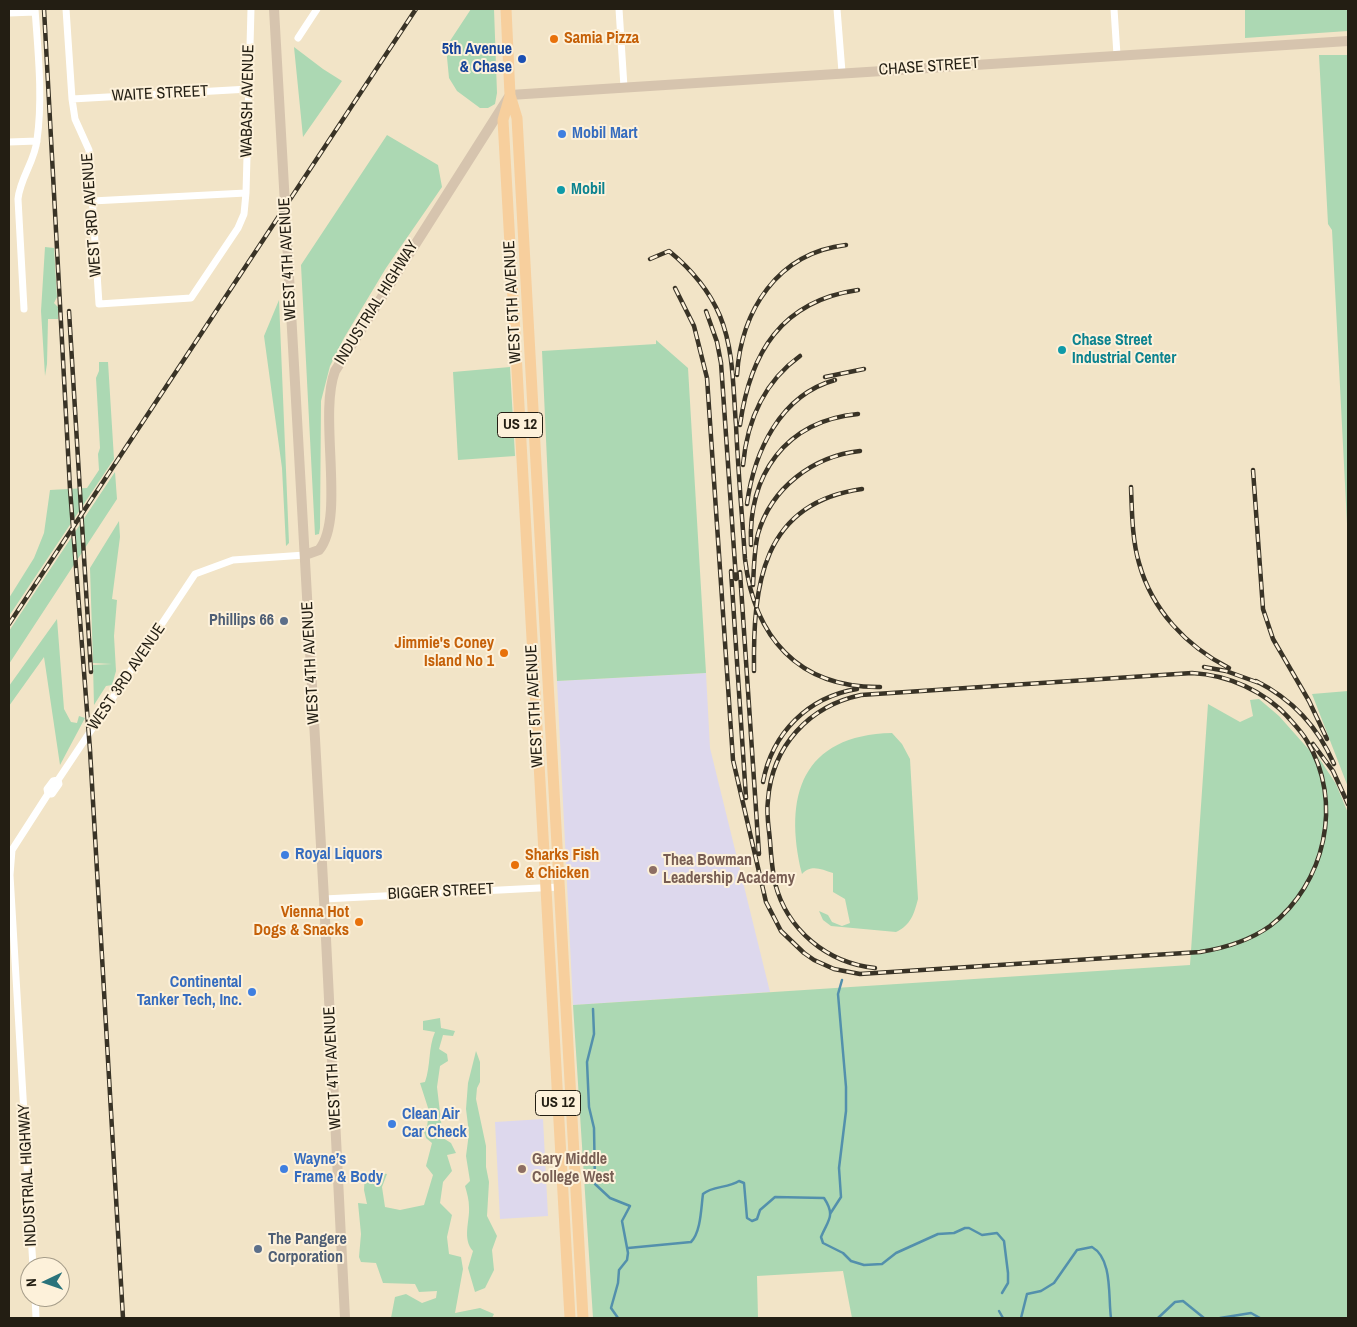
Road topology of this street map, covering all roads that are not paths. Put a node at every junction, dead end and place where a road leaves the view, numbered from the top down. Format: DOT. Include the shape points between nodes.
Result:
graph roads {
  1 [pos="66,9"];
  2 [pos="251,9"];
  3 [pos="274,9"];
  4 [pos="317,9"];
  5 [pos="506,9"];
  6 [pos="619,9"];
  7 [pos="837,9"];
  8 [pos="1114,9"];
  9 [pos="35,10"];
  10 [pos="9,13"];
  11 [pos="298,38"];
  12 [pos="1348,41"];
  13 [pos="1117,55"];
  14 [pos="842,72"];
  15 [pos="624,87"];
  16 [pos="249,89"];
  17 [pos="510,95"];
  18 [pos="72,99"];
  19 [pos="37,141"];
  20 [pos="9,142"];
  21 [pos="246,193"];
  22 [pos="92,201"];
  23 [pos="524,265"];
  24 [pos="511,266"];
  25 [pos="98,304"];
  26 [pos="24,309"];
  27 [pos="522,460"];
  28 [pos="536,460"];
  29 [pos="304,555"];
  30 [pos="551,755"];
  31 [pos="538,756"];
  32 [pos="58,780"];
  33 [pos="546,887"];
  34 [pos="559,887"];
  35 [pos="324,899"];
  36 [pos="32,1257"];
  37 [pos="580,1270"];
  38 [pos="567,1272"];
  39 [pos="345,1318"];
  40 [pos="570,1318"];
  41 [pos="583,1318"];
  1 -- 18 [label="street, WEST 3RD AVENUE"];
  2 -- 16 [label="street, WABASH AVENUE"];
  3 -- 29 [label="street, WEST 4TH AVENUE"];
  4 -- 11 [label="street"];
  5 -- 17 [label="main road, WEST 5TH AVENUE / US 12"];
  6 -- 15 [label="street"];
  7 -- 14 [label="street"];
  8 -- 13 [label="street"];
  9 -- 10 [label="street"];
  9 -- 19 [label="street" via="39,85"];
  12 -- 13 [label="street, CHASE STREET"];
  13 -- 14 [label="street, CHASE STREET"];
  14 -- 15 [label="street, CHASE STREET"];
  15 -- 17 [label="street, CHASE STREET"];
  16 -- 18 [label="street, WAITE STREET"];
  16 -- 21 [label="street, WABASH AVENUE"];
  17 -- 23 [label="main road, WEST 5TH AVENUE / US 12" via="517,118"];
  17 -- 24 [label="main road, WEST 5TH AVENUE / US 12" via="503,120"];
  17 -- 29 [label="street, INDUSTRIAL HIGHWAY" via="339,361 331,381 329,403 330,503 326,538 319,550"];
  18 -- 22 [label="street, WEST 3RD AVENUE" via="75,119 89,150"];
  19 -- 20 [label="street"];
  19 -- 26 [label="street" via="18,199"];
  21 -- 22 [label="street"];
  21 -- 25 [label="street, WABASH AVENUE" via="244,214 238,228 191,298"];
  22 -- 25 [label="street, WEST 3RD AVENUE"];
  23 -- 24 [label="main road"];
  23 -- 28 [label="main road, WEST 5TH AVENUE / US 12"];
  24 -- 27 [label="main road, WEST 5TH AVENUE / US 12"];
  27 -- 28 [label="main road"];
  27 -- 31 [label="main road, WEST 5TH AVENUE / US 12"];
  28 -- 30 [label="main road, WEST 5TH AVENUE / US 12"];
  29 -- 32 [label="street, WEST 3RD AVENUE" via="233,560 195,574"];
  29 -- 35 [label="street, WEST 4TH AVENUE"];
  30 -- 31 [label="main road"];
  30 -- 34 [label="main road, WEST 5TH AVENUE / US 12"];
  31 -- 33 [label="main road, WEST 5TH AVENUE / US 12"];
  32 -- 36 [label="street, INDUSTRIAL HIGHWAY" via="53,781 12,850 10,875"];
  33 -- 34 [label="street, BIGGER STREET"];
  33 -- 35 [label="street, BIGGER STREET"];
  33 -- 38 [label="main road, WEST 5TH AVENUE / US 12"];
  34 -- 37 [label="main road, WEST 5TH AVENUE / US 12"];
  35 -- 39 [label="street, WEST 4TH AVENUE"];
  37 -- 38 [label="main road"];
  37 -- 41 [label="main road, WEST 5TH AVENUE / US 12"];
  38 -- 40 [label="main road, WEST 5TH AVENUE / US 12"];
}
